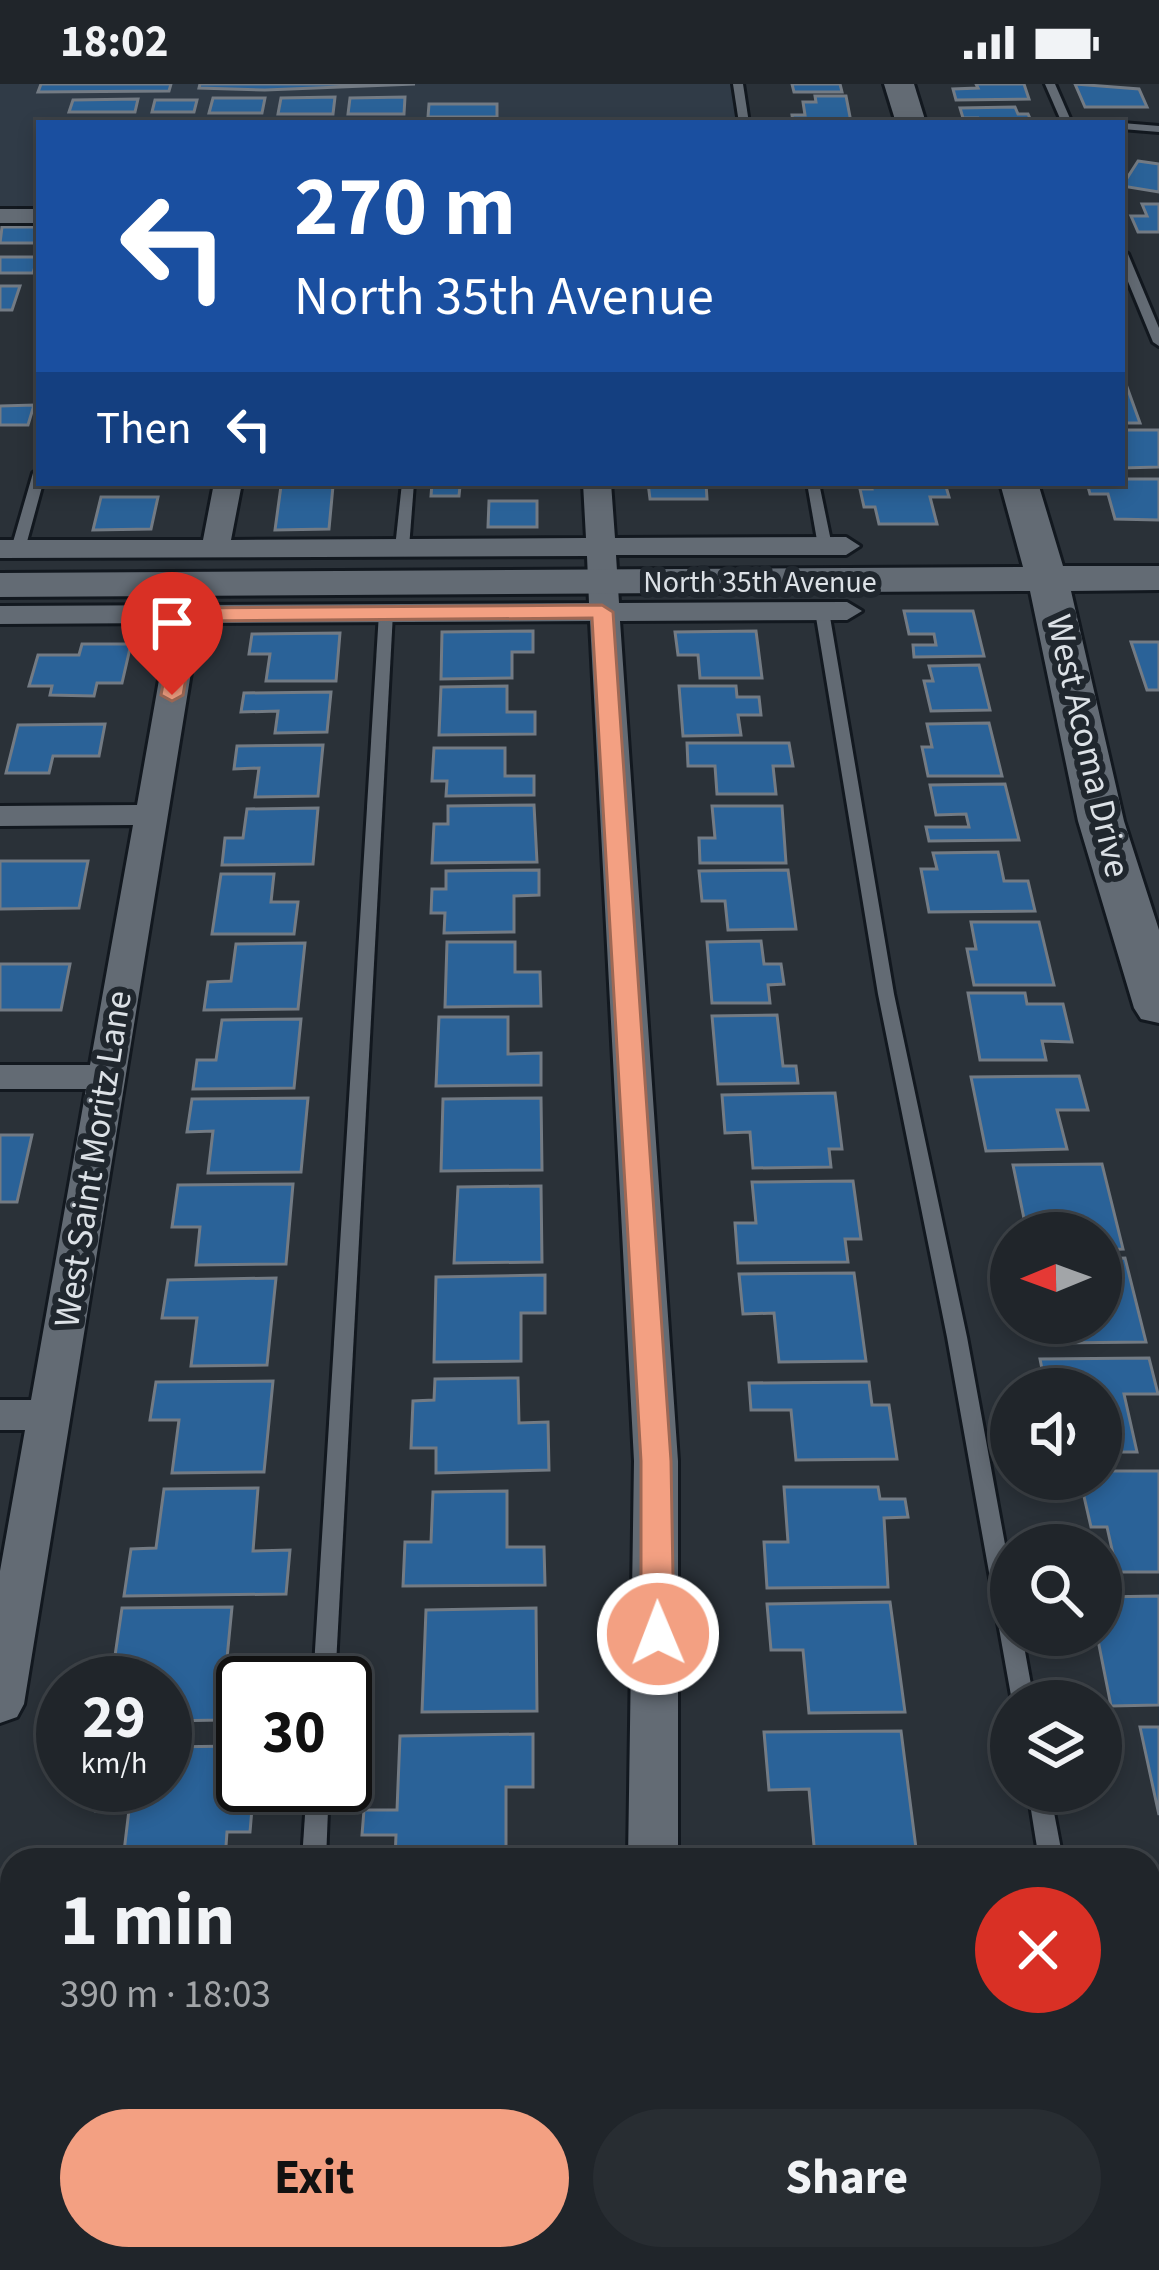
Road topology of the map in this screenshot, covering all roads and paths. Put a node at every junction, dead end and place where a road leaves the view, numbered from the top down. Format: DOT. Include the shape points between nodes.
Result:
graph roads {
  1 [pos="738,84"];
  2 [pos="899,84"];
  3 [pos="1050,84"];
  4 [pos="744,120"];
  5 [pos="910,120"];
  6 [pos="1066,120"];
  7 [pos="1125,126"];
  8 [pos="1159,129"];
  9 [pos="0,216"];
  10 [pos="36,216"];
  11 [pos="1125,261"];
  12 [pos="1159,342"];
  13 [pos="36,481"];
  14 [pos="227,486"];
  15 [pos="408,486"];
  16 [pos="597,486"];
  17 [pos="813,486"];
  18 [pos="1020,486"];
  19 [pos="836,546"];
  20 [pos="402,548"];
  21 [pos="215,549"];
  22 [pos="6,561"];
  23 [pos="1159,578"];
  24 [pos="1047,579"];
  25 [pos="601,580"];
  26 [pos="834,611"];
  27 [pos="386,613"];
  28 [pos="186,614"];
  29 [pos="0,615"];
  30 [pos="151,815"];
  31 [pos="0,816"];
  32 [pos="1159,1008"];
  33 [pos="0,1077"];
  34 [pos="106,1077"];
  35 [pos="0,1415"];
  36 [pos="51,1415"];
  37 [pos="326,1656"];
  38 [pos="1019,1680"];
  39 [pos="0,1704"];
  40 [pos="317,1812"];
  41 [pos="1043,1812"];
  42 [pos="315,1848"];
  43 [pos="653,1848"];
  44 [pos="1050,1848"];
  1 -- 4 [label="lane"];
  2 -- 5 [label="main road"];
  3 -- 6 [label="lane"];
  7 -- 8 [label="lane"];
  9 -- 10 [label="street"];
  11 -- 12 [label="lane"];
  13 -- 22 [label="lane"];
  14 -- 21 [label="street"];
  15 -- 20 [label="lane"];
  16 -- 25 [label="street"];
  17 -- 19 [label="lane"];
  18 -- 24 [label="main road, West Acoma Drive"];
  19 -- 25 [label="street, North 35th Avenue"];
  20 -- 21 [label="street, North 35th Avenue"];
  20 -- 25 [label="street, North 35th Avenue"];
  21 -- 22 [label="street, North 35th Avenue"];
  22 -- 25 [label="main road, North 35th Avenue"];
  23 -- 24 [label="main road, North 35th Avenue"];
  24 -- 25 [label="main road, North 35th Avenue"];
  24 -- 32 [label="main road, West Acoma Drive" via="1101,821"];
  25 -- 26 [label="street, North 35th Avenue"];
  25 -- 27 [label="street, North 35th Avenue"];
  25 -- 43 [label="street" via="656,1461"];
  26 -- 38 [label="lane" via="886,994"];
  27 -- 28 [label="street, North 35th Avenue"];
  27 -- 37 [label="lane"];
  28 -- 29 [label="street, North 35th Avenue"];
  28 -- 30 [label="street, West Saint Moritz Lane"];
  30 -- 31 [label="street"];
  30 -- 34 [label="street, West Saint Moritz Lane"];
  33 -- 34 [label="street"];
  34 -- 36 [label="street, West Saint Moritz Lane"];
  35 -- 36 [label="street"];
  36 -- 39 [label="street, West Saint Moritz Lane"];
  40 -- 42 [label="lane"];
  41 -- 44 [label="lane"];
}
